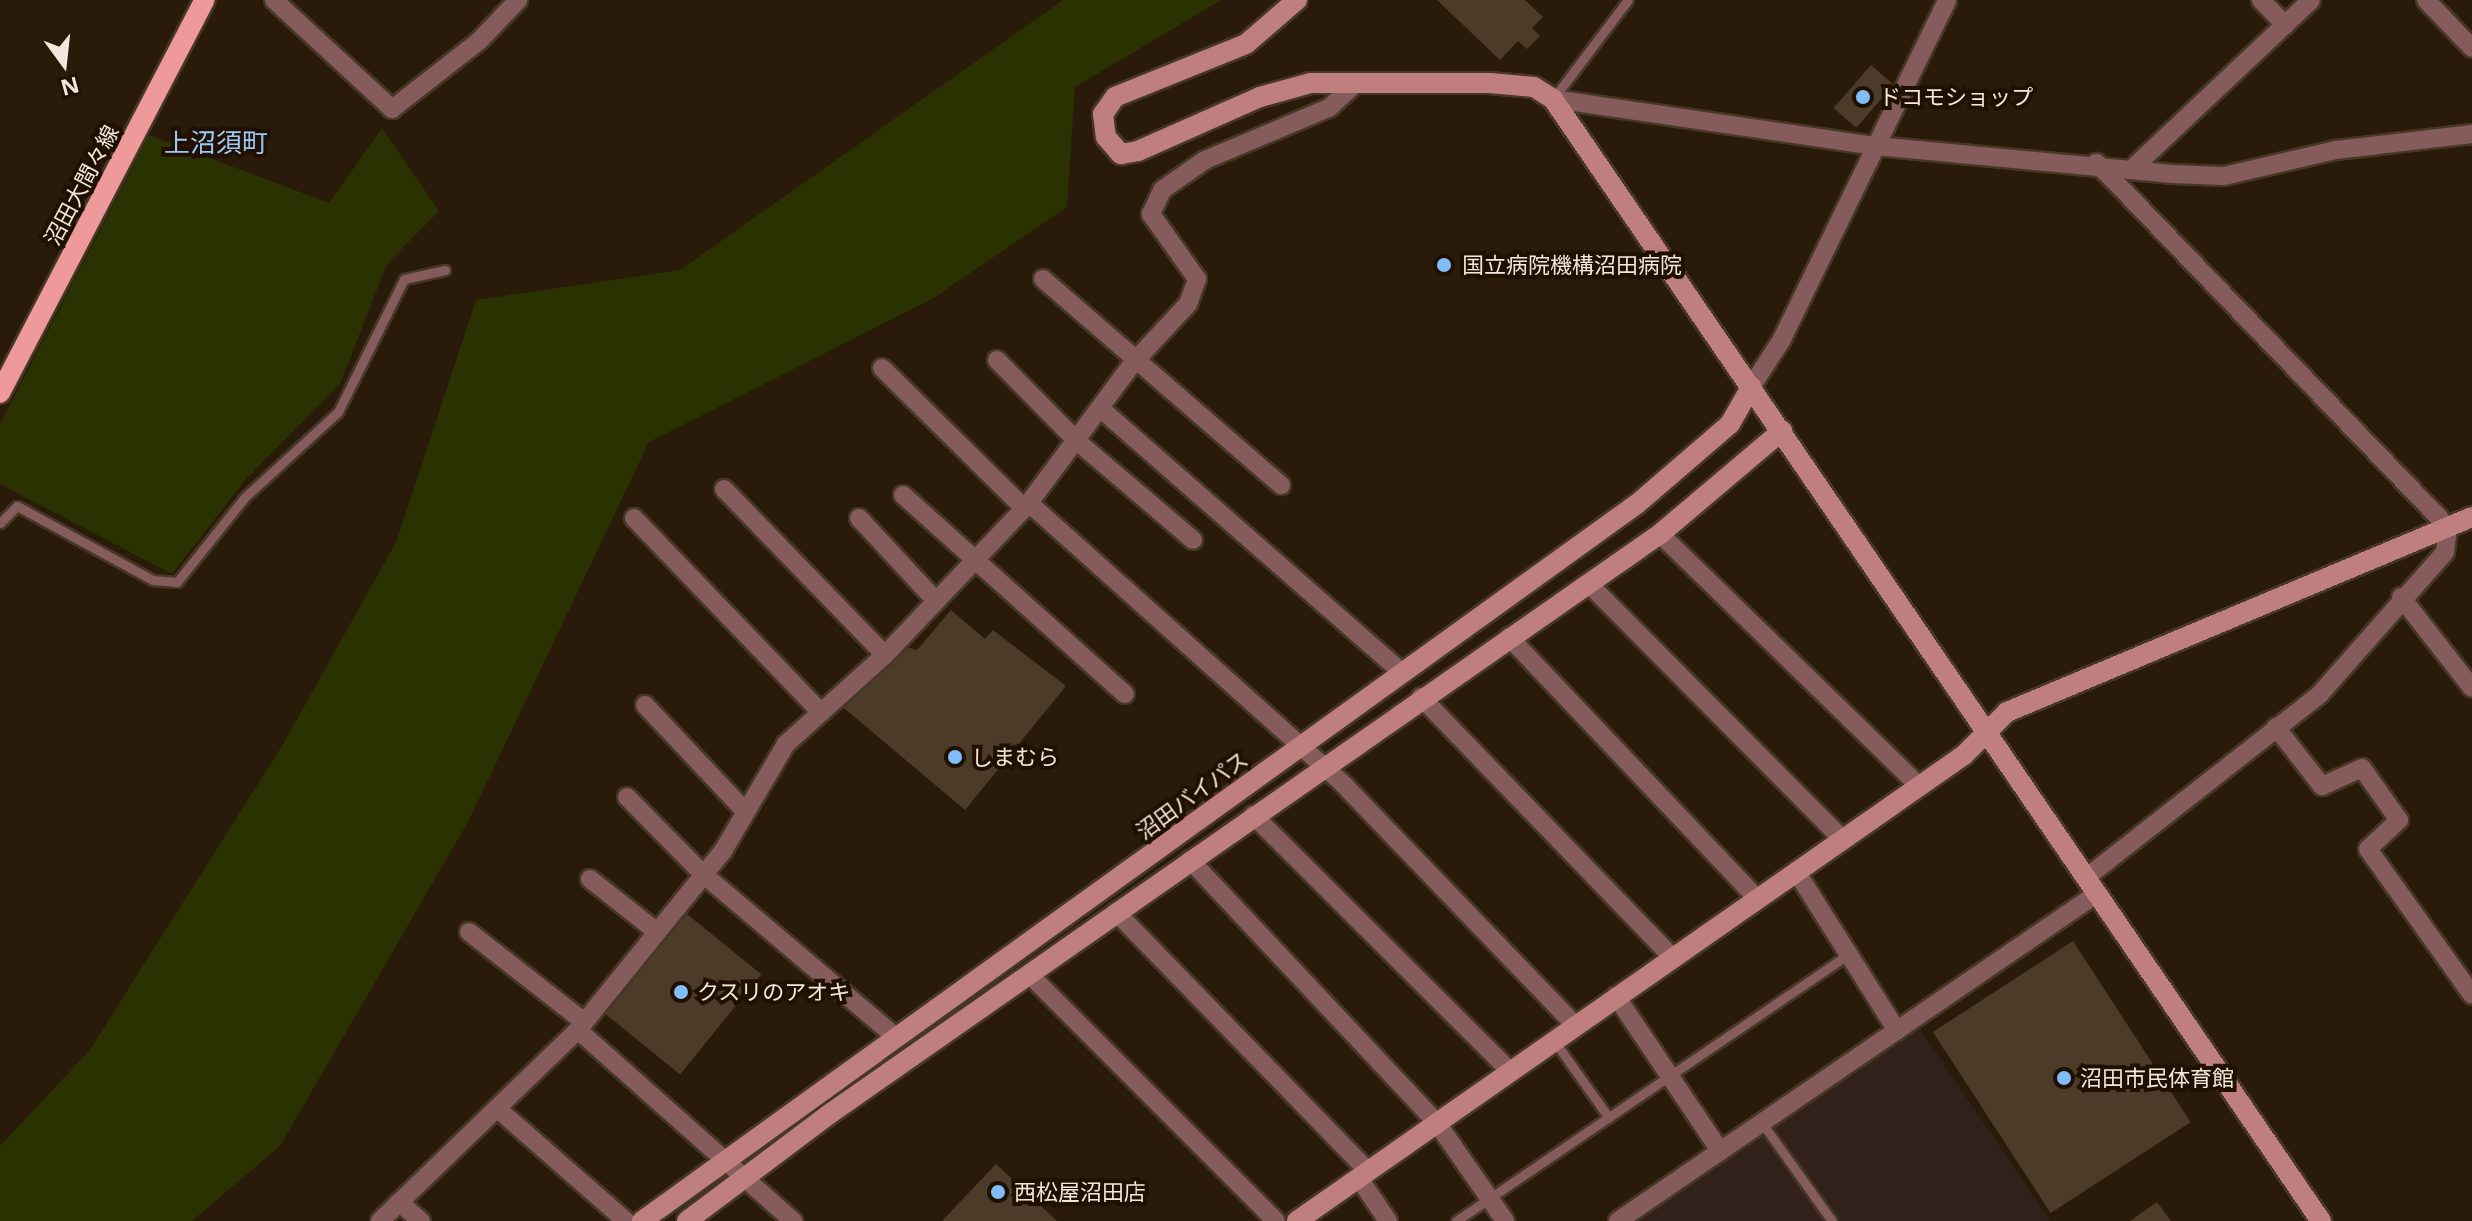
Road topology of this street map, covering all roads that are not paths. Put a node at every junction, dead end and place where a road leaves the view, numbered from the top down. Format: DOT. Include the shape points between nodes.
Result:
graph roads {
  1 [pos="205,0"];
  2 [pos="274,0"];
  3 [pos="518,0"];
  4 [pos="1297,0"];
  5 [pos="1628,0"];
  6 [pos="1947,0"];
  7 [pos="2261,0"];
  8 [pos="2311,0"];
  9 [pos="2426,0"];
  10 [pos="2285,25"];
  11 [pos="2472,48"];
  12 [pos="1357,82"];
  13 [pos="1553,99"];
  14 [pos="2472,134"];
  15 [pos="1876,146"];
  16 [pos="2097,163"];
  17 [pos="2134,167"];
  18 [pos="445,270"];
  19 [pos="1043,279"];
  20 [pos="997,360"];
  21 [pos="1133,363"];
  22 [pos="882,368"];
  23 [pos="1751,387"];
  24 [pos="0,393"];
  25 [pos="1101,409"];
  26 [pos="1782,431"];
  27 [pos="1078,442"];
  28 [pos="1281,485"];
  29 [pos="724,489"];
  30 [pos="903,495"];
  31 [pos="1026,505"];
  32 [pos="2472,517"];
  33 [pos="634,518"];
  34 [pos="859,518"];
  35 [pos="0,523"];
  36 [pos="2448,527"];
  37 [pos="1660,534"];
  38 [pos="1193,540"];
  39 [pos="971,564"];
  40 [pos="1588,583"];
  41 [pos="2401,597"];
  42 [pos="936,601"];
  43 [pos="1509,637"];
  44 [pos="885,655"];
  45 [pos="1403,673"];
  46 [pos="2472,688"];
  47 [pos="1125,694"];
  48 [pos="1421,697"];
  49 [pos="645,705"];
  50 [pos="819,710"];
  51 [pos="2276,727"];
  52 [pos="1990,734"];
  53 [pos="1301,746"];
  54 [pos="1323,766"];
  55 [pos="1919,786"];
  56 [pos="627,797"];
  57 [pos="745,811"];
  58 [pos="1253,815"];
  59 [pos="1842,839"];
  60 [pos="1190,860"];
  61 [pos="1796,871"];
  62 [pos="703,874"];
  63 [pos="590,879"];
  64 [pos="2092,885"];
  65 [pos="1757,898"];
  66 [pos="1116,912"];
  67 [pos="469,932"];
  68 [pos="657,932"];
  69 [pos="1849,954"];
  70 [pos="1672,957"];
  71 [pos="1029,974"];
  72 [pos="2472,995"];
  73 [pos="1616,996"];
  74 [pos="1575,1025"];
  75 [pos="581,1026"];
  76 [pos="1897,1031"];
  77 [pos="895,1036"];
  78 [pos="1553,1040"];
  79 [pos="1510,1071"];
  80 [pos="1669,1076"];
  81 [pos="499,1110"];
  82 [pos="1609,1118"];
  83 [pos="1437,1123"];
  84 [pos="1762,1123"];
  85 [pos="1720,1151"];
  86 [pos="725,1159"];
  87 [pos="1364,1174"];
  88 [pos="746,1177"];
  89 [pos="1490,1199"];
  90 [pos="399,1202"];
  91 [pos="380,1221"];
  92 [pos="421,1221"];
  93 [pos="626,1221"];
  94 [pos="642,1221"];
  95 [pos="687,1221"];
  96 [pos="793,1221"];
  97 [pos="1276,1221"];
  98 [pos="1297,1221"];
  99 [pos="1388,1221"];
  100 [pos="1456,1221"];
  101 [pos="1505,1221"];
  102 [pos="1618,1221"];
  103 [pos="1832,1221"];
  104 [pos="2321,1221"];
  1 -- 24 [label="main road, 沼田大間々線"];
  2 -- 3 [label="street" via="392,109 479,41"];
  4 -- 12 [label="street" via="1246,44 1115,97 1103,114 1106,137 1121,154 1138,151 1260,97 1310,83"];
  5 -- 13 [label="lane"];
  6 -- 15 [label="street"];
  7 -- 10 [label="street"];
  8 -- 10 [label="street"];
  9 -- 11 [label="street"];
  10 -- 17 [label="street"];
  12 -- 13 [label="street" via="1534,87"];
  12 -- 21 [label="street" via="1329,108 1205,160 1162,190 1151,214 1190,263 1196,292"];
  13 -- 15 [label="street"];
  13 -- 23 [label="street"];
  14 -- 17 [label="street" via="2336,150 2224,176"];
  15 -- 16 [label="street"];
  15 -- 23 [label="street"];
  16 -- 17 [label="street"];
  16 -- 36 [label="street"];
  18 -- 35 [label="lane" via="404,279 338,412 244,498 177,582 153,580 17,506"];
  19 -- 21 [label="street"];
  20 -- 27 [label="street"];
  21 -- 25 [label="street"];
  21 -- 28 [label="street"];
  22 -- 31 [label="street"];
  23 -- 26 [label="street"];
  23 -- 45 [label="street, 沼田バイパス" via="1730,424 1637,504"];
  25 -- 27 [label="street"];
  25 -- 45 [label="street"];
  26 -- 37 [label="street"];
  26 -- 52 [label="street"];
  27 -- 31 [label="street"];
  27 -- 38 [label="street"];
  29 -- 44 [label="street"];
  30 -- 39 [label="street"];
  31 -- 39 [label="street"];
  31 -- 53 [label="street"];
  32 -- 36 [label="street"];
  33 -- 50 [label="street"];
  34 -- 42 [label="street"];
  36 -- 41 [label="street" via="2445,552"];
  36 -- 52 [label="street" via="2007,712"];
  37 -- 40 [label="street"];
  37 -- 55 [label="street"];
  39 -- 42 [label="street"];
  39 -- 47 [label="street"];
  40 -- 43 [label="street"];
  40 -- 59 [label="street"];
  41 -- 46 [label="street"];
  41 -- 51 [label="street" via="2320,694"];
  42 -- 44 [label="street"];
  43 -- 48 [label="street"];
  43 -- 65 [label="street"];
  44 -- 50 [label="street"];
  45 -- 53 [label="street, 沼田バイパス"];
  48 -- 54 [label="street"];
  48 -- 70 [label="street"];
  49 -- 57 [label="street"];
  50 -- 57 [label="street" via="786,744"];
  51 -- 64 [label="street"];
  51 -- 72 [label="street" via="2322,786 2362,768 2399,820 2368,849"];
  52 -- 55 [label="street"];
  52 -- 64 [label="street"];
  53 -- 54 [label="street"];
  53 -- 77 [label="street, 沼田バイパス"];
  54 -- 58 [label="street"];
  54 -- 74 [label="street"];
  55 -- 59 [label="street"];
  56 -- 62 [label="street"];
  57 -- 62 [label="street"];
  58 -- 60 [label="street"];
  58 -- 79 [label="street"];
  59 -- 61 [label="street"];
  60 -- 66 [label="street"];
  60 -- 83 [label="street"];
  61 -- 65 [label="street"];
  61 -- 69 [label="street"];
  62 -- 68 [label="street"];
  62 -- 77 [label="street"];
  63 -- 68 [label="street"];
  64 -- 76 [label="street"];
  64 -- 104 [label="street"];
  65 -- 70 [label="street"];
  66 -- 71 [label="street"];
  66 -- 87 [label="street"];
  67 -- 75 [label="street"];
  68 -- 75 [label="street"];
  69 -- 76 [label="street"];
  69 -- 80 [label="lane"];
  70 -- 73 [label="street"];
  71 -- 88 [label="street"];
  71 -- 97 [label="street"];
  73 -- 74 [label="street"];
  73 -- 80 [label="street"];
  74 -- 78 [label="street"];
  75 -- 81 [label="street"];
  75 -- 86 [label="street"];
  76 -- 84 [label="street"];
  77 -- 86 [label="street, 沼田バイパス"];
  78 -- 79 [label="street"];
  78 -- 82 [label="lane"];
  79 -- 83 [label="street"];
  80 -- 82 [label="lane"];
  80 -- 85 [label="street"];
  81 -- 90 [label="street"];
  81 -- 93 [label="street"];
  82 -- 89 [label="lane"];
  83 -- 87 [label="street"];
  83 -- 89 [label="street"];
  84 -- 85 [label="street"];
  84 -- 103 [label="lane"];
  85 -- 102 [label="street"];
  86 -- 88 [label="street"];
  86 -- 94 [label="street, 沼田バイパス"];
  87 -- 98 [label="street"];
  87 -- 99 [label="street"];
  88 -- 95 [label="street"];
  88 -- 96 [label="street"];
  89 -- 100 [label="lane"];
  89 -- 101 [label="street"];
  90 -- 91 [label="street"];
  90 -- 92 [label="street"];
}
